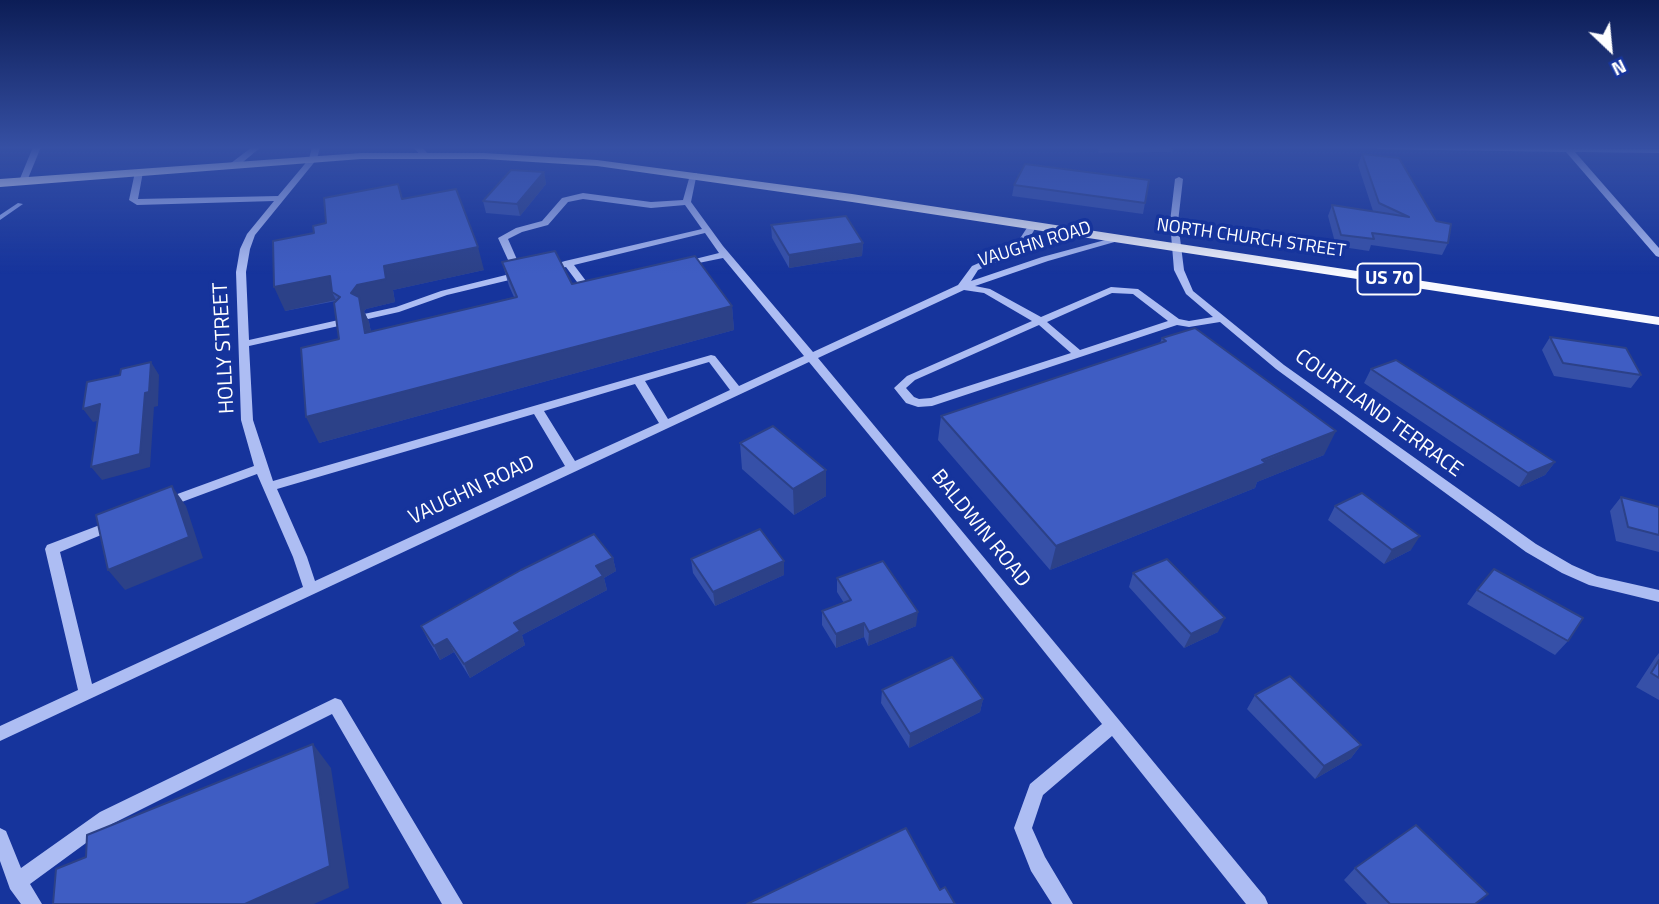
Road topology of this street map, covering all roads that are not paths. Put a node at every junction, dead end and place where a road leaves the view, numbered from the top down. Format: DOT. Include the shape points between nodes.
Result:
graph roads {
  1 [pos="135,189"];
  2 [pos="285,189"];
  3 [pos="690,189"];
  4 [pos="790,189"];
  5 [pos="1178,189"];
  6 [pos="1603,189"];
  7 [pos="278,198"];
  8 [pos="687,202"];
  9 [pos="1033,225"];
  10 [pos="707,230"];
  11 [pos="1120,239"];
  12 [pos="1177,247"];
  13 [pos="726,254"];
  14 [pos="1659,254"];
  15 [pos="568,263"];
  16 [pos="674,267"];
  17 [pos="519,275"];
  18 [pos="609,282"];
  19 [pos="962,287"];
  20 [pos="368,316"];
  21 [pos="1222,319"];
  22 [pos="1040,321"];
  23 [pos="1659,321"];
  24 [pos="343,322"];
  25 [pos="1176,322"];
  26 [pos="244,344"];
  27 [pos="1079,354"];
  28 [pos="811,358"];
  29 [pos="638,379"];
  30 [pos="738,392"];
  31 [pos="537,409"];
  32 [pos="666,425"];
  33 [pos="261,468"];
  34 [pos="573,468"];
  35 [pos="269,486"];
  36 [pos="153,508"];
  37 [pos="128,519"];
  38 [pos="311,589"];
  39 [pos="1659,596"];
  40 [pos="87,694"];
  41 [pos="1113,725"];
  42 [pos="0,734"];
  43 [pos="0,837"];
  44 [pos="17,882"];
  45 [pos="32,904"];
  46 [pos="453,904"];
  47 [pos="1063,904"];
  48 [pos="1258,904"];
  1 -- 7 [label="street" via="133,200 137,202"];
  2 -- 7 [label="street, HOLLY STREET"];
  3 -- 8 [label="street"];
  4 -- 9 [label="main road, NORTH CHURCH STREET / US 70"];
  5 -- 12 [label="street, COURTLAND TERRACE"];
  6 -- 14 [label="street"];
  7 -- 26 [label="street, HOLLY STREET" via="245,249 241,272"];
  8 -- 10 [label="street, BALDWIN ROAD"];
  8 -- 17 [label="street" via="651,205 583,196 565,200 545,223 503,238"];
  9 -- 11 [label="main road, NORTH CHURCH STREET / US 70"];
  9 -- 19 [label="street, VAUGHN ROAD" via="1009,253 975,268"];
  10 -- 13 [label="street, BALDWIN ROAD"];
  10 -- 15 [label="street"];
  11 -- 12 [label="main road, NORTH CHURCH STREET / US 70"];
  11 -- 19 [label="street, VAUGHN ROAD"];
  12 -- 21 [label="street, COURTLAND TERRACE" via="1183,283"];
  12 -- 23 [label="main road, NORTH CHURCH STREET / US 70"];
  13 -- 16 [label="street"];
  13 -- 28 [label="street, BALDWIN ROAD"];
  15 -- 17 [label="street"];
  15 -- 18 [label="street" via="583,284"];
  17 -- 20 [label="street"];
  19 -- 22 [label="street" via="987,291"];
  19 -- 28 [label="street, VAUGHN ROAD"];
  21 -- 25 [label="street"];
  21 -- 39 [label="street, COURTLAND TERRACE" via="1280,367 1531,548 1594,581"];
  22 -- 25 [label="street" via="1120,289 1135,291"];
  22 -- 27 [label="street"];
  22 -- 27 [label="street" via="911,378 900,388 903,394 918,403 933,402"];
  24 -- 26 [label="street"];
  25 -- 27 [label="street"];
  26 -- 33 [label="street, HOLLY STREET" via="247,420"];
  28 -- 30 [label="street, VAUGHN ROAD"];
  28 -- 41 [label="street, BALDWIN ROAD"];
  29 -- 30 [label="street" via="712,358"];
  29 -- 31 [label="street"];
  29 -- 32 [label="street"];
  30 -- 32 [label="street, VAUGHN ROAD"];
  31 -- 34 [label="street"];
  31 -- 35 [label="street"];
  32 -- 34 [label="street, VAUGHN ROAD"];
  33 -- 35 [label="street, HOLLY STREET"];
  33 -- 36 [label="street"];
  34 -- 38 [label="street, VAUGHN ROAD"];
  35 -- 38 [label="street, HOLLY STREET"];
  37 -- 40 [label="street" via="51,550"];
  38 -- 40 [label="street, VAUGHN ROAD"];
  40 -- 42 [label="street, VAUGHN ROAD"];
  41 -- 47 [label="street" via="1036,790 1023,828"];
  41 -- 48 [label="street, BALDWIN ROAD"];
  43 -- 44 [label="street"];
  44 -- 45 [label="street"];
  44 -- 46 [label="street" via="106,818 335,705"];
}
